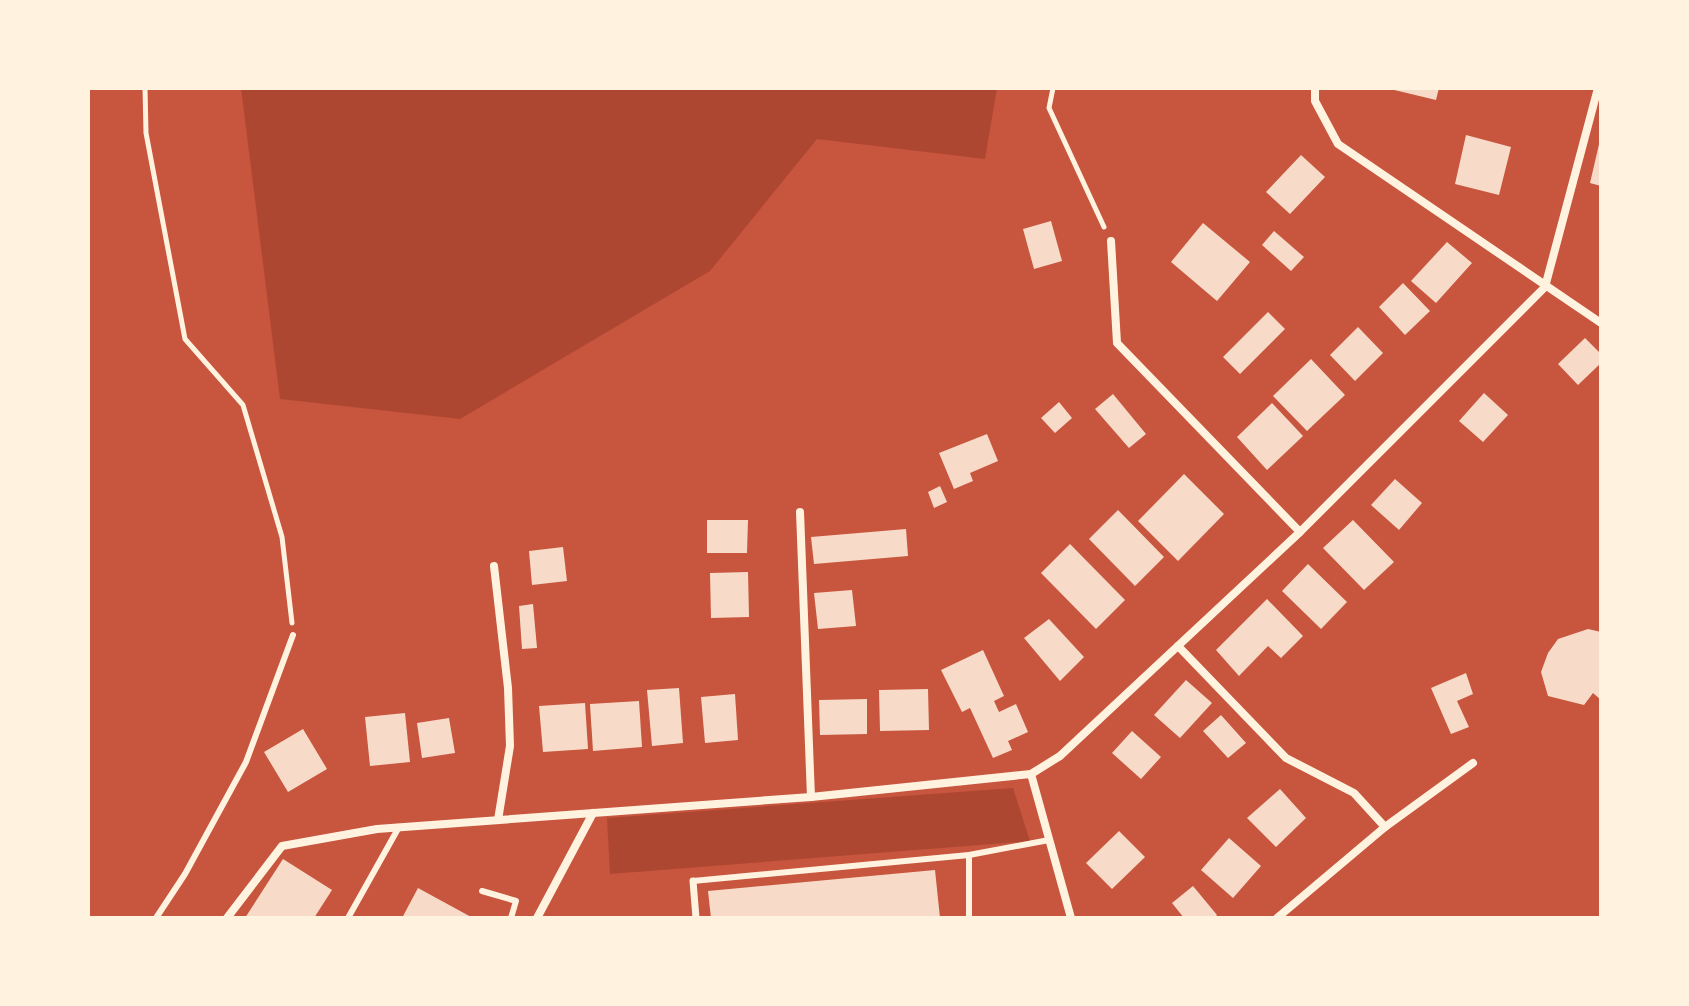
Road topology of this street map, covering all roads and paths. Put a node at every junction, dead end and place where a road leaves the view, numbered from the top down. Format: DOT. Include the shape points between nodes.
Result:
graph roads {
  1 [pos="145,88"];
  2 [pos="1053,88"];
  3 [pos="1315,88"];
  4 [pos="1598,88"];
  5 [pos="1111,241"];
  6 [pos="1545,287"];
  7 [pos="1601,323"];
  8 [pos="800,512"];
  9 [pos="1300,532"];
  10 [pos="494,566"];
  11 [pos="293,635"];
  12 [pos="1178,646"];
  13 [pos="1473,763"];
  14 [pos="1031,774"];
  15 [pos="811,797"];
  16 [pos="593,813"];
  17 [pos="498,820"];
  18 [pos="399,827"];
  19 [pos="1385,827"];
  20 [pos="1049,840"];
  21 [pos="969,855"];
  22 [pos="693,881"];
  23 [pos="482,891"];
  24 [pos="156,918"];
  25 [pos="227,918"];
  26 [pos="348,918"];
  27 [pos="511,918"];
  28 [pos="537,918"];
  29 [pos="696,918"];
  30 [pos="969,918"];
  31 [pos="1071,918"];
  32 [pos="1277,918"];
  1 -- 11 [label="path" via="146,133 185,339 243,405 282,537"];
  2 -- 5 [label="path" via="1049,108"];
  3 -- 6 [label="street" via="1315,101 1338,144"];
  4 -- 6 [label="street"];
  5 -- 9 [label="street" via="1117,343"];
  6 -- 7 [label="street"];
  6 -- 9 [label="street"];
  8 -- 15 [label="street"];
  9 -- 12 [label="street"];
  10 -- 17 [label="street" via="510,746"];
  11 -- 24 [label="lane" via="246,762"];
  12 -- 14 [label="street" via="1060,756"];
  12 -- 19 [label="street" via="1286,758 1354,793"];
  13 -- 19 [label="street"];
  14 -- 15 [label="street"];
  14 -- 20 [label="street"];
  15 -- 16 [label="street"];
  16 -- 17 [label="street"];
  16 -- 28 [label="street"];
  17 -- 18 [label="street"];
  18 -- 25 [label="street" via="282,846"];
  18 -- 26 [label="lane"];
  19 -- 32 [label="street"];
  20 -- 21 [label="lane"];
  20 -- 31 [label="street"];
  21 -- 22 [label="lane"];
  21 -- 30 [label="lane"];
  22 -- 29 [label="street"];
  23 -- 27 [label="lane" via="516,901"];
}
